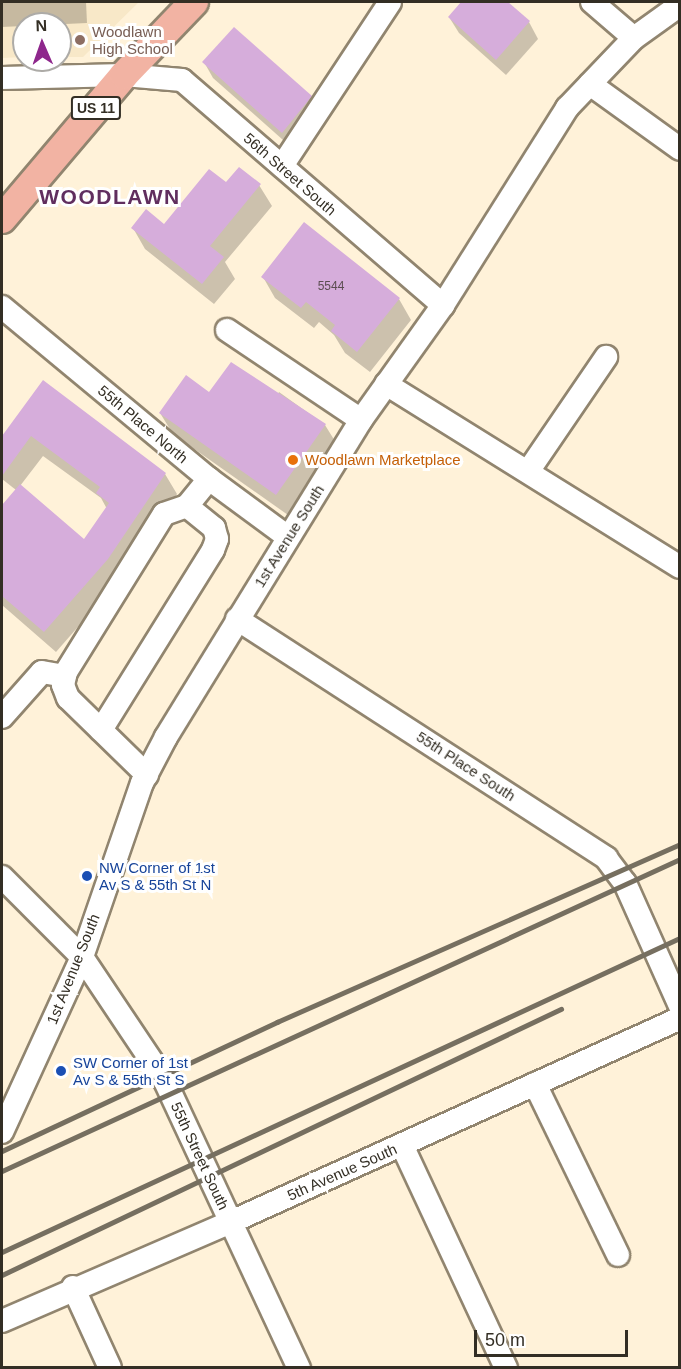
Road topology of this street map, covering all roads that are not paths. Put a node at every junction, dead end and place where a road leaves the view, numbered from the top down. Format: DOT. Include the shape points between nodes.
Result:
graph roads {
  1 [pos="194,2"];
  2 [pos="390,2"];
  3 [pos="592,2"];
  4 [pos="680,5"];
  5 [pos="634,38"];
  6 [pos="124,75"];
  7 [pos="2,78"];
  8 [pos="590,84"];
  9 [pos="680,149"];
  10 [pos="282,166"];
  11 [pos="2,219"];
  12 [pos="444,305"];
  13 [pos="2,307"];
  14 [pos="227,330"];
  15 [pos="606,357"];
  16 [pos="386,384"];
  17 [pos="362,420"];
  18 [pos="529,471"];
  19 [pos="209,479"];
  20 [pos="187,506"];
  21 [pos="288,537"];
  22 [pos="680,567"];
  23 [pos="237,620"];
  24 [pos="65,676"];
  25 [pos="2,717"];
  26 [pos="101,730"];
  27 [pos="147,775"];
  28 [pos="4,883"];
  29 [pos="82,957"];
  30 [pos="680,1006"];
  31 [pos="680,1018"];
  32 [pos="535,1084"];
  33 [pos="2,1132"];
  34 [pos="402,1145"];
  35 [pos="231,1222"];
  36 [pos="618,1255"];
  37 [pos="73,1287"];
  38 [pos="2,1321"];
  39 [pos="110,1368"];
  40 [pos="299,1368"];
  41 [pos="506,1368"];
  1 -- 6 [label="main road, US 11"];
  2 -- 10 [label="street"];
  3 -- 5 [label="street"];
  4 -- 5 [label="street, 1st Avenue South"];
  5 -- 8 [label="street, 1st Avenue South"];
  6 -- 7 [label="street, 56th Street South"];
  6 -- 10 [label="street, 56th Street South" via="182,80"];
  6 -- 11 [label="main road, US 11"];
  8 -- 9 [label="street"];
  8 -- 12 [label="street, 1st Avenue South" via="567,108"];
  10 -- 12 [label="street, 56th Street South"];
  12 -- 16 [label="street, 1st Avenue South"];
  13 -- 19 [label="street, 55th Place North"];
  14 -- 17 [label="street"];
  15 -- 18 [label="street"];
  16 -- 17 [label="street, 1st Avenue South"];
  16 -- 18 [label="street"];
  17 -- 21 [label="street, 1st Avenue South"];
  18 -- 22 [label="street"];
  19 -- 20 [label="street"];
  19 -- 21 [label="street, 55th Place North"];
  20 -- 24 [label="street" via="164,514"];
  20 -- 26 [label="street" via="214,528 217,539 213,550"];
  21 -- 23 [label="street, 1st Avenue South"];
  23 -- 27 [label="street, 1st Avenue South"];
  23 -- 30 [label="street, 55th Place South" via="606,858 619,872"];
  24 -- 25 [label="street" via="42,672"];
  24 -- 26 [label="street" via="68,698"];
  26 -- 27 [label="street"];
  27 -- 29 [label="street, 1st Avenue South"];
  28 -- 29 [label="street, 55th Street South"];
  29 -- 33 [label="street, 1st Avenue South"];
  29 -- 35 [label="street, 55th Street South" via="165,1081"];
  31 -- 32 [label="street, 5th Avenue South"];
  32 -- 34 [label="street, 5th Avenue South"];
  32 -- 36 [label="street"];
  34 -- 35 [label="street, 5th Avenue South"];
  34 -- 41 [label="street"];
  35 -- 37 [label="street, 5th Avenue South"];
  35 -- 40 [label="street, 55th Street South"];
  37 -- 38 [label="street, 5th Avenue South"];
  37 -- 39 [label="street"];
}
